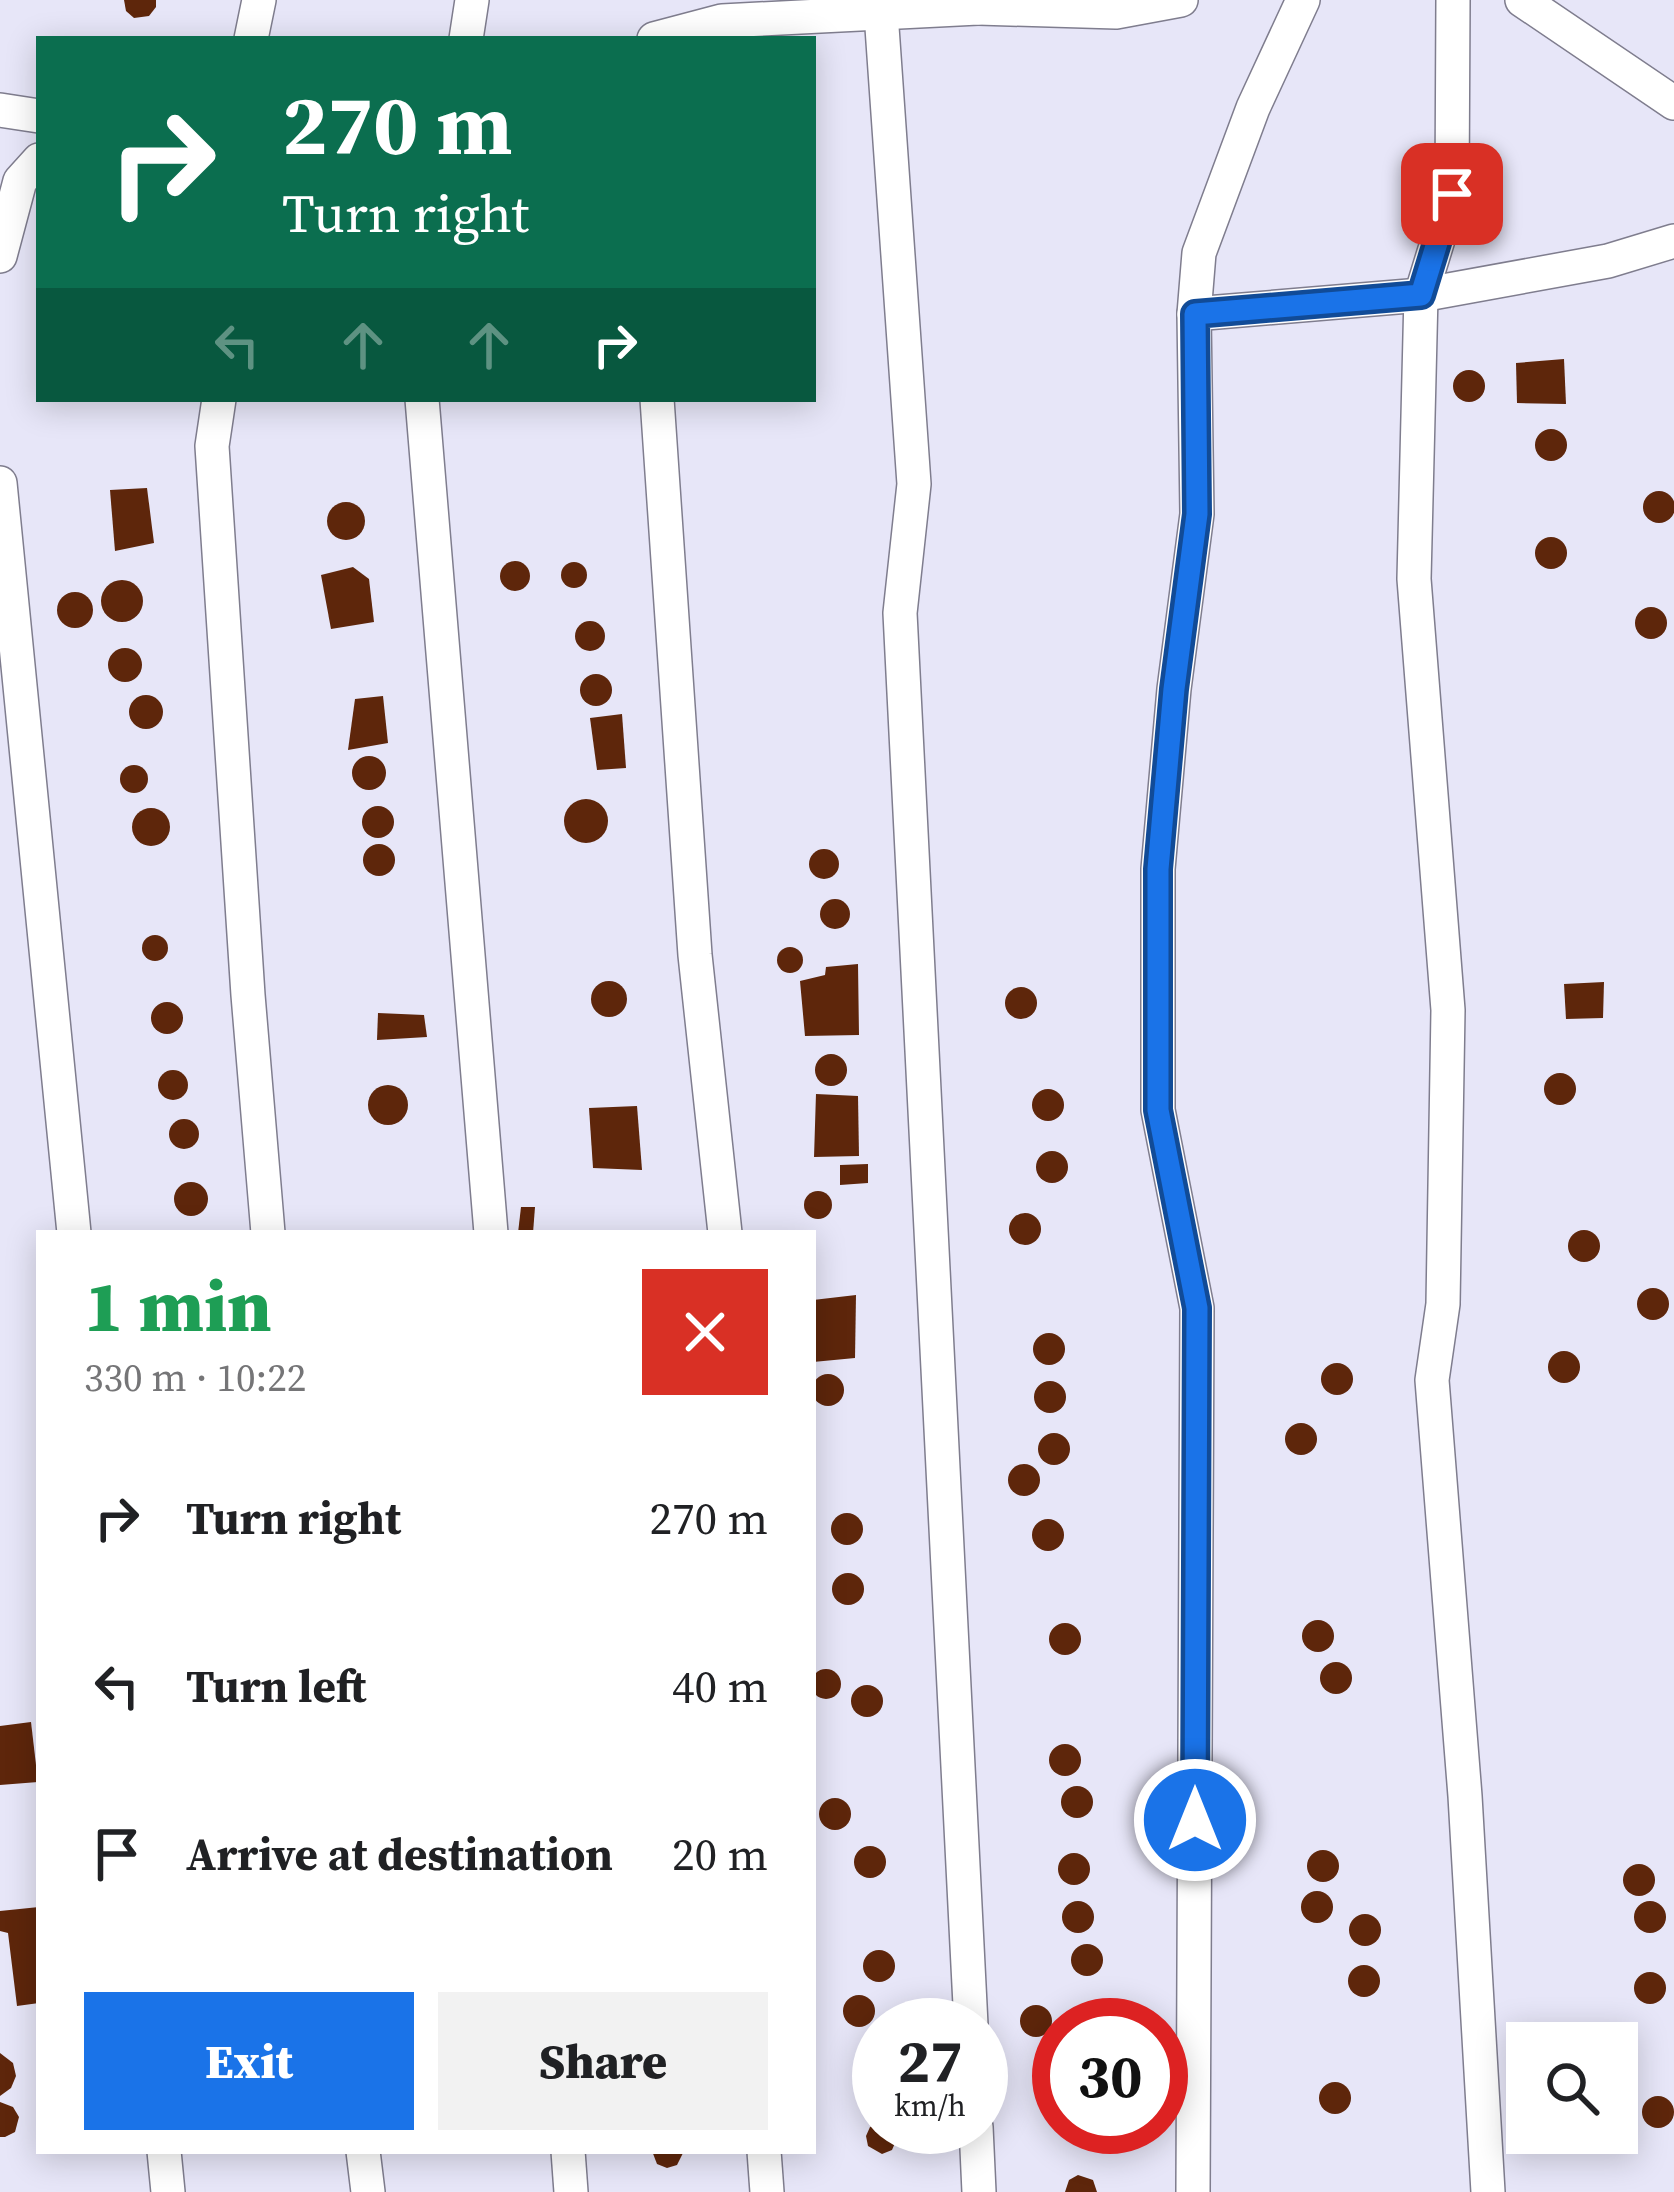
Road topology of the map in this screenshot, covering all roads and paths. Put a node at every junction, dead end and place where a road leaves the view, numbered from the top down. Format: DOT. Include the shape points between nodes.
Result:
graph roads {
  1 [pos="259,0"];
  2 [pos="472,0"];
  3 [pos="1181,0"];
  4 [pos="1303,0"];
  5 [pos="1454,0"];
  6 [pos="1522,0"];
  7 [pos="973,4"];
  8 [pos="881,13"];
  9 [pos="252,36"];
  10 [pos="466,36"];
  11 [pos="665,36"];
  12 [pos="1674,104"];
  13 [pos="0,110"];
  14 [pos="36,116"];
  15 [pos="36,163"];
  16 [pos="1674,241"];
  17 [pos="0,256"];
  18 [pos="1421,295"];
  19 [pos="1195,314"];
  20 [pos="219,402"];
  21 [pos="422,402"];
  22 [pos="657,402"];
  23 [pos="0,483"];
  24 [pos="74,1230"];
  25 [pos="268,1230"];
  26 [pos="491,1230"];
  27 [pos="725,1230"];
  28 [pos="970,1998"];
  29 [pos="164,2154"];
  30 [pos="363,2154"];
  31 [pos="568,2154"];
  32 [pos="764,2154"];
  33 [pos="977,2154"];
  34 [pos="168,2192"];
  35 [pos="368,2192"];
  36 [pos="572,2192"];
  37 [pos="767,2192"];
  38 [pos="979,2192"];
  39 [pos="1193,2192"];
  40 [pos="1488,2192"];
  1 -- 9 [label="street"];
  2 -- 10 [label="street"];
  3 -- 7 [label="street" via="1116,12"];
  4 -- 19 [label="street" via="1252,108 1199,254"];
  5 -- 18 [label="street" via="1452,194"];
  6 -- 12 [label="street"];
  7 -- 8 [label="street"];
  8 -- 11 [label="street" via="722,21"];
  8 -- 28 [label="street" via="914,484 900,613"];
  13 -- 14 [label="street"];
  15 -- 17 [label="street" via="20,181"];
  16 -- 18 [label="street"];
  18 -- 19 [label="street"];
  18 -- 40 [label="street" via="1414,579 1448,1010 1443,1304 1432,1380"];
  19 -- 39 [label="street" via="1197,514 1158,869 1158,1110 1197,1308"];
  20 -- 25 [label="street" via="212,446"];
  21 -- 26 [label="street"];
  22 -- 27 [label="street" via="695,955"];
  23 -- 24 [label="street"];
  29 -- 34 [label="street"];
  30 -- 35 [label="street"];
  31 -- 36 [label="street"];
  32 -- 37 [label="street"];
  33 -- 38 [label="street"];
}
